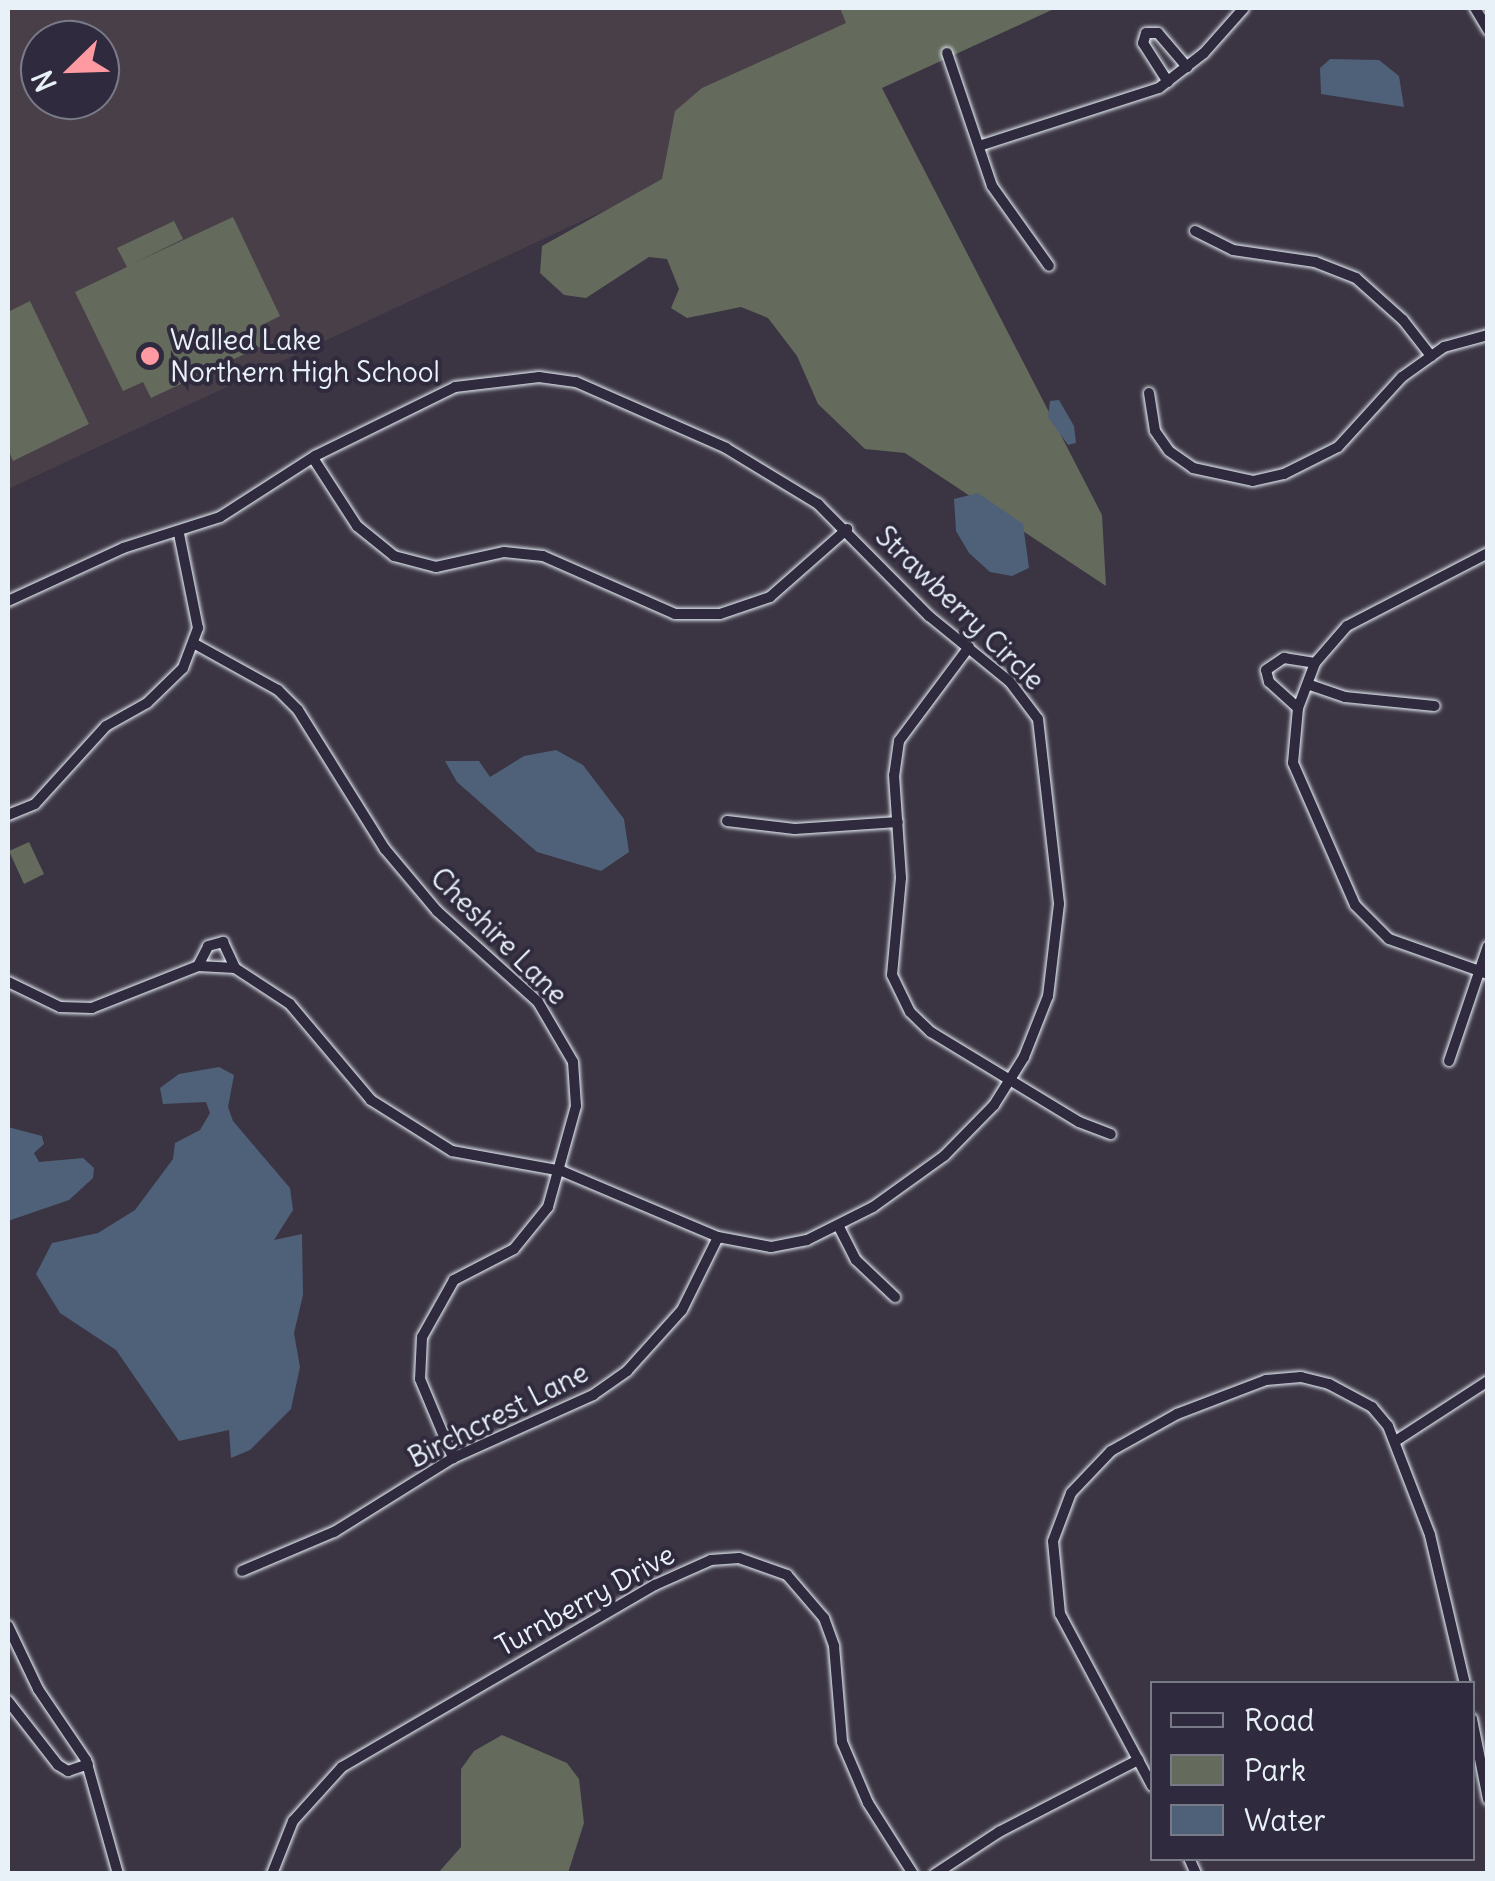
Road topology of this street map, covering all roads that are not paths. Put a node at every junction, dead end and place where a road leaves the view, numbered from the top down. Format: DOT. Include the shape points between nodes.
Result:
graph roads {
  1 [pos="1244,8"];
  2 [pos="1476,8"];
  3 [pos="1488,30"];
  4 [pos="947,53"];
  5 [pos="1187,67"];
  6 [pos="1168,82"];
  7 [pos="979,146"];
  8 [pos="1194,231"];
  9 [pos="1048,266"];
  10 [pos="1488,336"];
  11 [pos="1430,356"];
  12 [pos="1149,392"];
  13 [pos="313,458"];
  14 [pos="847,529"];
  15 [pos="179,534"];
  16 [pos="1488,552"];
  17 [pos="8,602"];
  18 [pos="195,644"];
  19 [pos="969,647"];
  20 [pos="1315,663"];
  21 [pos="1310,684"];
  22 [pos="1435,706"];
  23 [pos="1298,708"];
  24 [pos="8,815"];
  25 [pos="726,821"];
  26 [pos="898,822"];
  27 [pos="1488,946"];
  28 [pos="198,966"];
  29 [pos="235,968"];
  30 [pos="1484,973"];
  31 [pos="8,982"];
  32 [pos="1449,1061"];
  33 [pos="1010,1078"];
  34 [pos="1112,1134"];
  35 [pos="562,1171"];
  36 [pos="839,1227"];
  37 [pos="718,1237"];
  38 [pos="895,1297"];
  39 [pos="1488,1382"];
  40 [pos="1397,1440"];
  41 [pos="453,1458"];
  42 [pos="242,1571"];
  43 [pos="8,1626"];
  44 [pos="1464,1681"];
  45 [pos="8,1702"];
  46 [pos="1475,1733"];
  47 [pos="1138,1760"];
  48 [pos="88,1764"];
  49 [pos="1150,1782"];
  50 [pos="1488,1799"];
  51 [pos="118,1874"];
  52 [pos="272,1874"];
  53 [pos="914,1874"];
  54 [pos="936,1874"];
  1 -- 5 [label="street"];
  2 -- 3 [label="street"];
  4 -- 7 [label="street"];
  5 -- 6 [label="street"];
  5 -- 6 [label="street" via="1158,33 1146,33 1143,44"];
  6 -- 7 [label="street"];
  7 -- 9 [label="street" via="1004,208"];
  8 -- 11 [label="street" via="1233,250 1315,262 1356,278 1403,320"];
  10 -- 11 [label="street"];
  11 -- 12 [label="street" via="1338,446 1284,474 1253,481 1192,468 1169,451 1155,430"];
  13 -- 14 [label="street, Strawberry Circle" via="455,387 539,377 576,382 726,448"];
  13 -- 14 [label="street" via="357,526 394,556 436,567 504,552 543,556 676,614 720,614 770,597"];
  13 -- 15 [label="street, Strawberry Circle" via="240,507"];
  14 -- 19 [label="street, Strawberry Circle" via="907,594"];
  15 -- 17 [label="street, Strawberry Circle" via="124,548"];
  15 -- 18 [label="street" via="197,608"];
  16 -- 20 [label="street" via="1383,602 1347,626"];
  18 -- 24 [label="street" via="161,692 106,726 35,804"];
  18 -- 35 [label="street, Cheshire Lane" via="278,690 298,710 395,862 436,911 553,1019 572,1062 576,1106"];
  19 -- 26 [label="street" via="899,741"];
  19 -- 33 [label="street, Strawberry Circle" via="1038,718 1046,762 1056,949 1048,996"];
  20 -- 21 [label="street"];
  20 -- 23 [label="street" via="1284,658 1266,670 1269,682"];
  21 -- 22 [label="street" via="1345,697"];
  21 -- 23 [label="street"];
  23 -- 30 [label="street" via="1293,763 1356,905 1389,939"];
  25 -- 26 [label="street" via="795,829"];
  26 -- 33 [label="street" via="892,976 899,994 931,1032"];
  27 -- 30 [label="street"];
  28 -- 29 [label="street, Strawberry Circle"];
  28 -- 29 [label="street, Strawberry Circle" via="208,946 223,942"];
  28 -- 31 [label="street, Strawberry Circle" via="92,1008 60,1007"];
  29 -- 35 [label="street, Strawberry Circle" via="269,985 372,1100 420,1132 452,1151"];
  30 -- 32 [label="street"];
  33 -- 34 [label="street"];
  33 -- 36 [label="street, Strawberry Circle" via="944,1156"];
  35 -- 37 [label="street, Strawberry Circle"];
  35 -- 41 [label="street, Cheshire Lane" via="531,1233 454,1280 427,1322 420,1379"];
  36 -- 37 [label="street, Strawberry Circle" via="771,1247"];
  36 -- 38 [label="street" via="856,1260"];
  37 -- 41 [label="street, Birchcrest Lane" via="682,1310 627,1371 593,1395"];
  39 -- 40 [label="street"];
  40 -- 44 [label="street" via="1430,1535"];
  40 -- 47 [label="street" via="1372,1407 1301,1377 1234,1390 1158,1424 1090,1470 1072,1493 1053,1542 1060,1614"];
  41 -- 42 [label="street, Birchcrest Lane" via="334,1532"];
  43 -- 48 [label="street" via="26,1668"];
  45 -- 48 [label="street" via="58,1766"];
  46 -- 50 [label="street"];
  47 -- 49 [label="street"];
  47 -- 54 [label="street"];
  48 -- 51 [label="street"];
  52 -- 53 [label="street, Turnberry Drive" via="293,1821 342,1767 655,1585 711,1560 739,1558 787,1575 824,1618 834,1646 842,1742 868,1803"];
}
